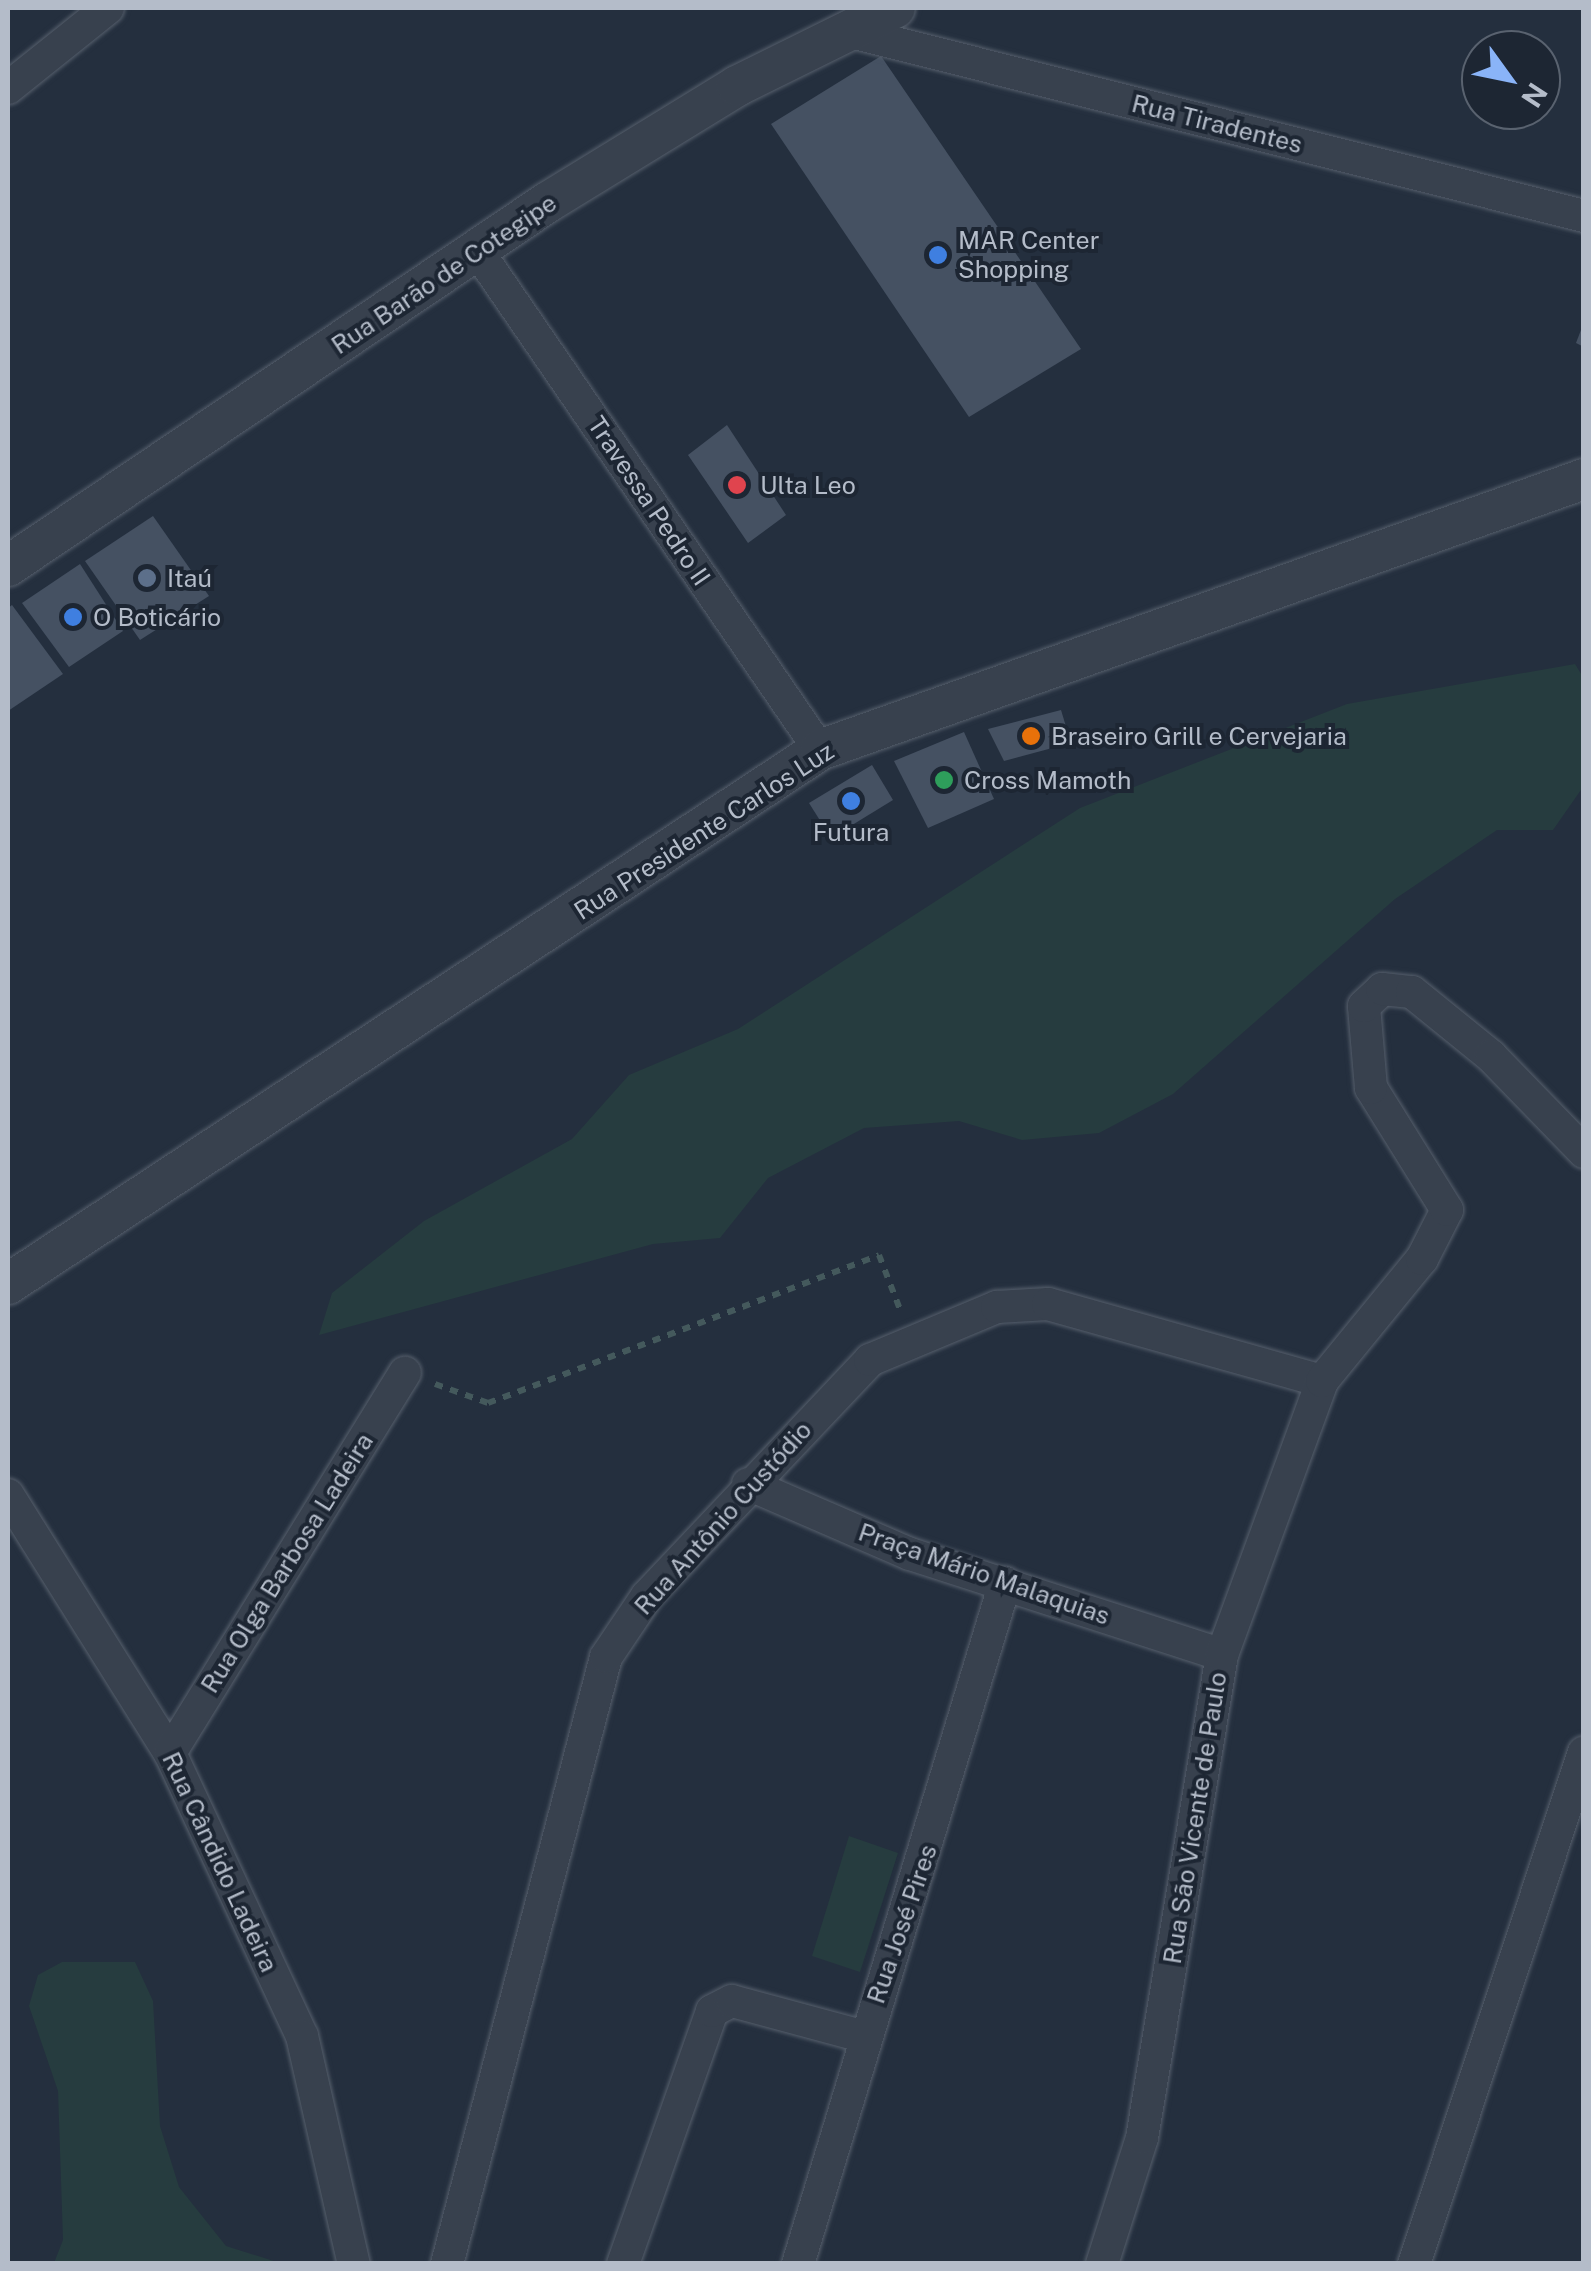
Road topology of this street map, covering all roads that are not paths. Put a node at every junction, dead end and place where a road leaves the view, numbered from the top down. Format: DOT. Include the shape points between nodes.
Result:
graph roads {
  1 [pos="108,8"];
  2 [pos="896,8"];
  3 [pos="851,32"];
  4 [pos="8,88"];
  5 [pos="1584,216"];
  6 [pos="479,252"];
  7 [pos="1584,479"];
  8 [pos="8,566"];
  9 [pos="820,750"];
  10 [pos="1584,1152"];
  11 [pos="8,1284"];
  12 [pos="405,1373"];
  13 [pos="1322,1380"];
  14 [pos="748,1484"];
  15 [pos="8,1495"];
  16 [pos="1005,1584"];
  17 [pos="1222,1655"];
  18 [pos="1584,1752"];
  19 [pos="170,1753"];
  20 [pos="865,2037"];
  21 [pos="354,2264"];
  22 [pos="446,2264"];
  23 [pos="623,2264"];
  24 [pos="798,2264"];
  25 [pos="1102,2264"];
  26 [pos="1414,2264"];
  1 -- 4 [label="street"];
  2 -- 3 [label="street, Rua Barão de Cotegipe"];
  3 -- 5 [label="street, Rua Tiradentes"];
  3 -- 6 [label="street, Rua Barão de Cotegipe" via="736,86"];
  6 -- 8 [label="street, Rua Barão de Cotegipe"];
  6 -- 9 [label="street, Travessa Pedro II"];
  7 -- 9 [label="street, Rua Presidente Carlos Luz"];
  9 -- 11 [label="street, Rua Presidente Carlos Luz"];
  10 -- 13 [label="street, Rua São Vicente de Paulo" via="1426,1003 1396,986 1382,989 1364,1006 1371,1088 1447,1210 1422,1259"];
  12 -- 19 [label="street, Rua Olga Barbosa Ladeira"];
  13 -- 14 [label="street, Rua Antônio Custódio" via="1048,1304 997,1308 910,1336 870,1360"];
  13 -- 17 [label="street, Rua São Vicente de Paulo"];
  14 -- 16 [label="street, Praça Mário Malaquias"];
  14 -- 22 [label="street, Rua Antônio Custódio" via="647,1596 606,1657"];
  15 -- 19 [label="street, Rua Cândido Ladeira"];
  16 -- 17 [label="street, Praça Mário Malaquias"];
  16 -- 20 [label="street, Rua José Pires"];
  17 -- 25 [label="street, Rua São Vicente de Paulo" via="1142,2138"];
  18 -- 26 [label="street"];
  19 -- 21 [label="street, Rua Cândido Ladeira" via="302,2036"];
  20 -- 23 [label="street" via="732,2001 712,2011"];
  20 -- 24 [label="street, Rua José Pires"];
}
